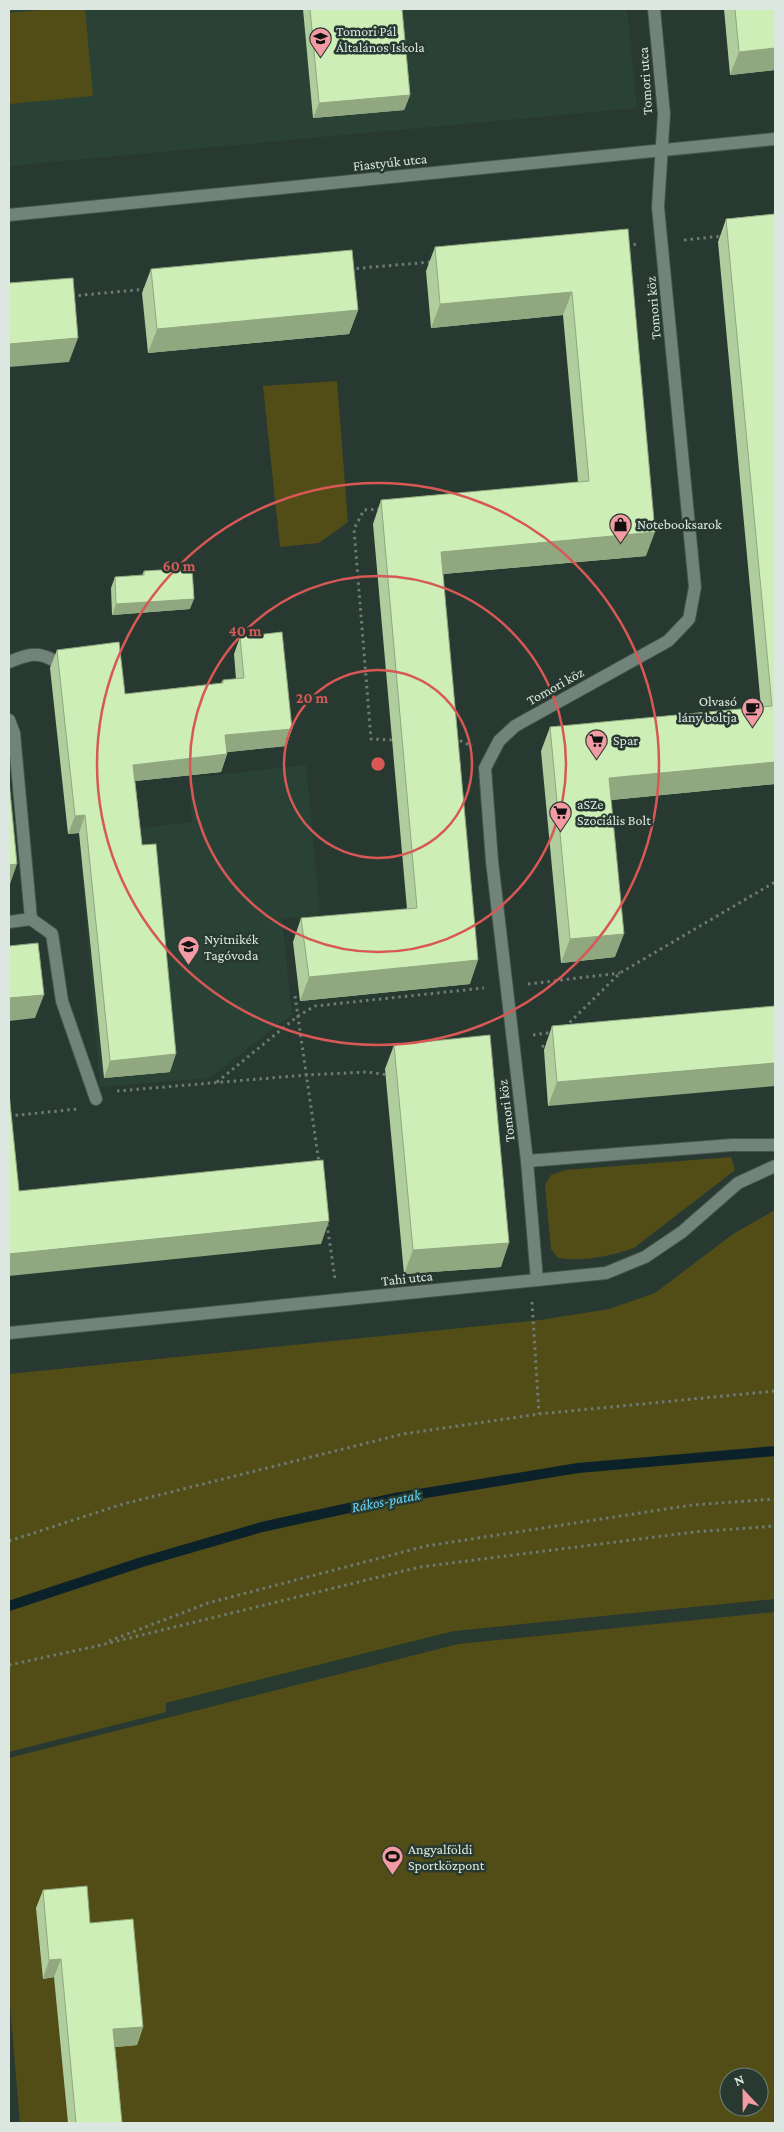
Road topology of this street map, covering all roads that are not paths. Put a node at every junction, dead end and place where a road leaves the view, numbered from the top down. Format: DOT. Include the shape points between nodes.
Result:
graph roads {
  1 [pos="654,9"];
  2 [pos="775,139"];
  3 [pos="661,150"];
  4 [pos="9,215"];
  5 [pos="53,660"];
  6 [pos="9,662"];
  7 [pos="9,720"];
  8 [pos="31,919"];
  9 [pos="9,922"];
  10 [pos="96,1099"];
  11 [pos="775,1145"];
  12 [pos="527,1161"];
  13 [pos="775,1166"];
  14 [pos="537,1280"];
  15 [pos="9,1333"];
  1 -- 3 [label="street, Tomori utca" via="664,114"];
  2 -- 3 [label="street, Fiastyúk utca"];
  3 -- 4 [label="street, Fiastyúk utca"];
  3 -- 12 [label="street, Tomori köz" via="658,207 695,587 689,619 668,641 515,726 499,741 485,768 491,852"];
  5 -- 6 [label="street" via="43,654 26,655"];
  7 -- 8 [label="street" via="14,733"];
  8 -- 9 [label="street"];
  8 -- 10 [label="street" via="52,934 62,1001"];
  11 -- 12 [label="street" via="732,1145"];
  12 -- 14 [label="street, Tomori köz"];
  13 -- 14 [label="street, Tahi utca" via="738,1183 682,1232 645,1257 606,1273"];
  14 -- 15 [label="street, Tahi utca"];
}
